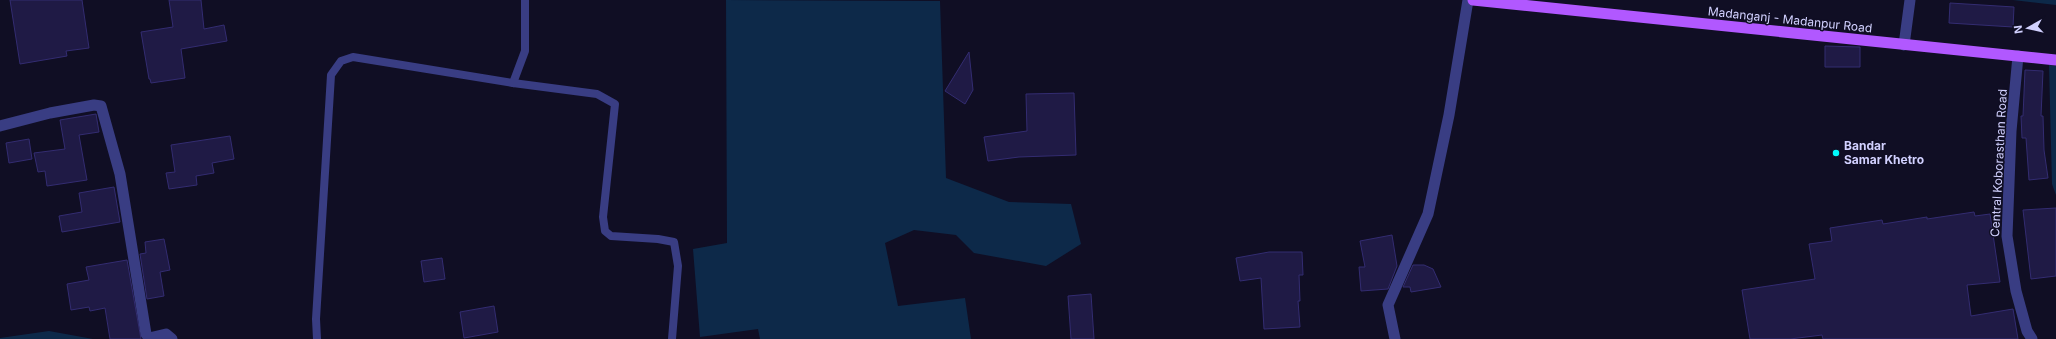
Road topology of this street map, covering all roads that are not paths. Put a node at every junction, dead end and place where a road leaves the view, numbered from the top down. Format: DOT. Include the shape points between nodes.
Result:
graph roads {
  1 [pos="525,0"];
  2 [pos="1468,0"];
  3 [pos="1473,0"];
  4 [pos="1910,0"];
  5 [pos="1904,45"];
  6 [pos="2018,56"];
  7 [pos="2056,60"];
  8 [pos="513,83"];
  9 [pos="0,126"];
  10 [pos="172,339"];
  11 [pos="317,339"];
  12 [pos="672,339"];
  13 [pos="1396,339"];
  14 [pos="2032,339"];
  1 -- 8 [label="lane" via="525,51"];
  2 -- 13 [label="street" via="1449,115 1428,214 1388,305"];
  3 -- 5 [label="main road, Madanganj - Madanpur Road"];
  4 -- 5 [label="street"];
  5 -- 6 [label="main road, Madanganj - Madanpur Road"];
  6 -- 7 [label="main road, Madanganj - Madanpur Road"];
  6 -- 14 [label="street, Central Koborasthan Road" via="2007,236 2016,291 2027,331"];
  8 -- 11 [label="lane" via="353,57 341,61 331,75 316,319"];
  8 -- 12 [label="lane" via="597,94 615,104 603,217 605,231 611,236 674,242 678,266"];
  9 -- 10 [label="street" via="50,113 101,106 120,174 146,334 149,338 166,334"];
}
